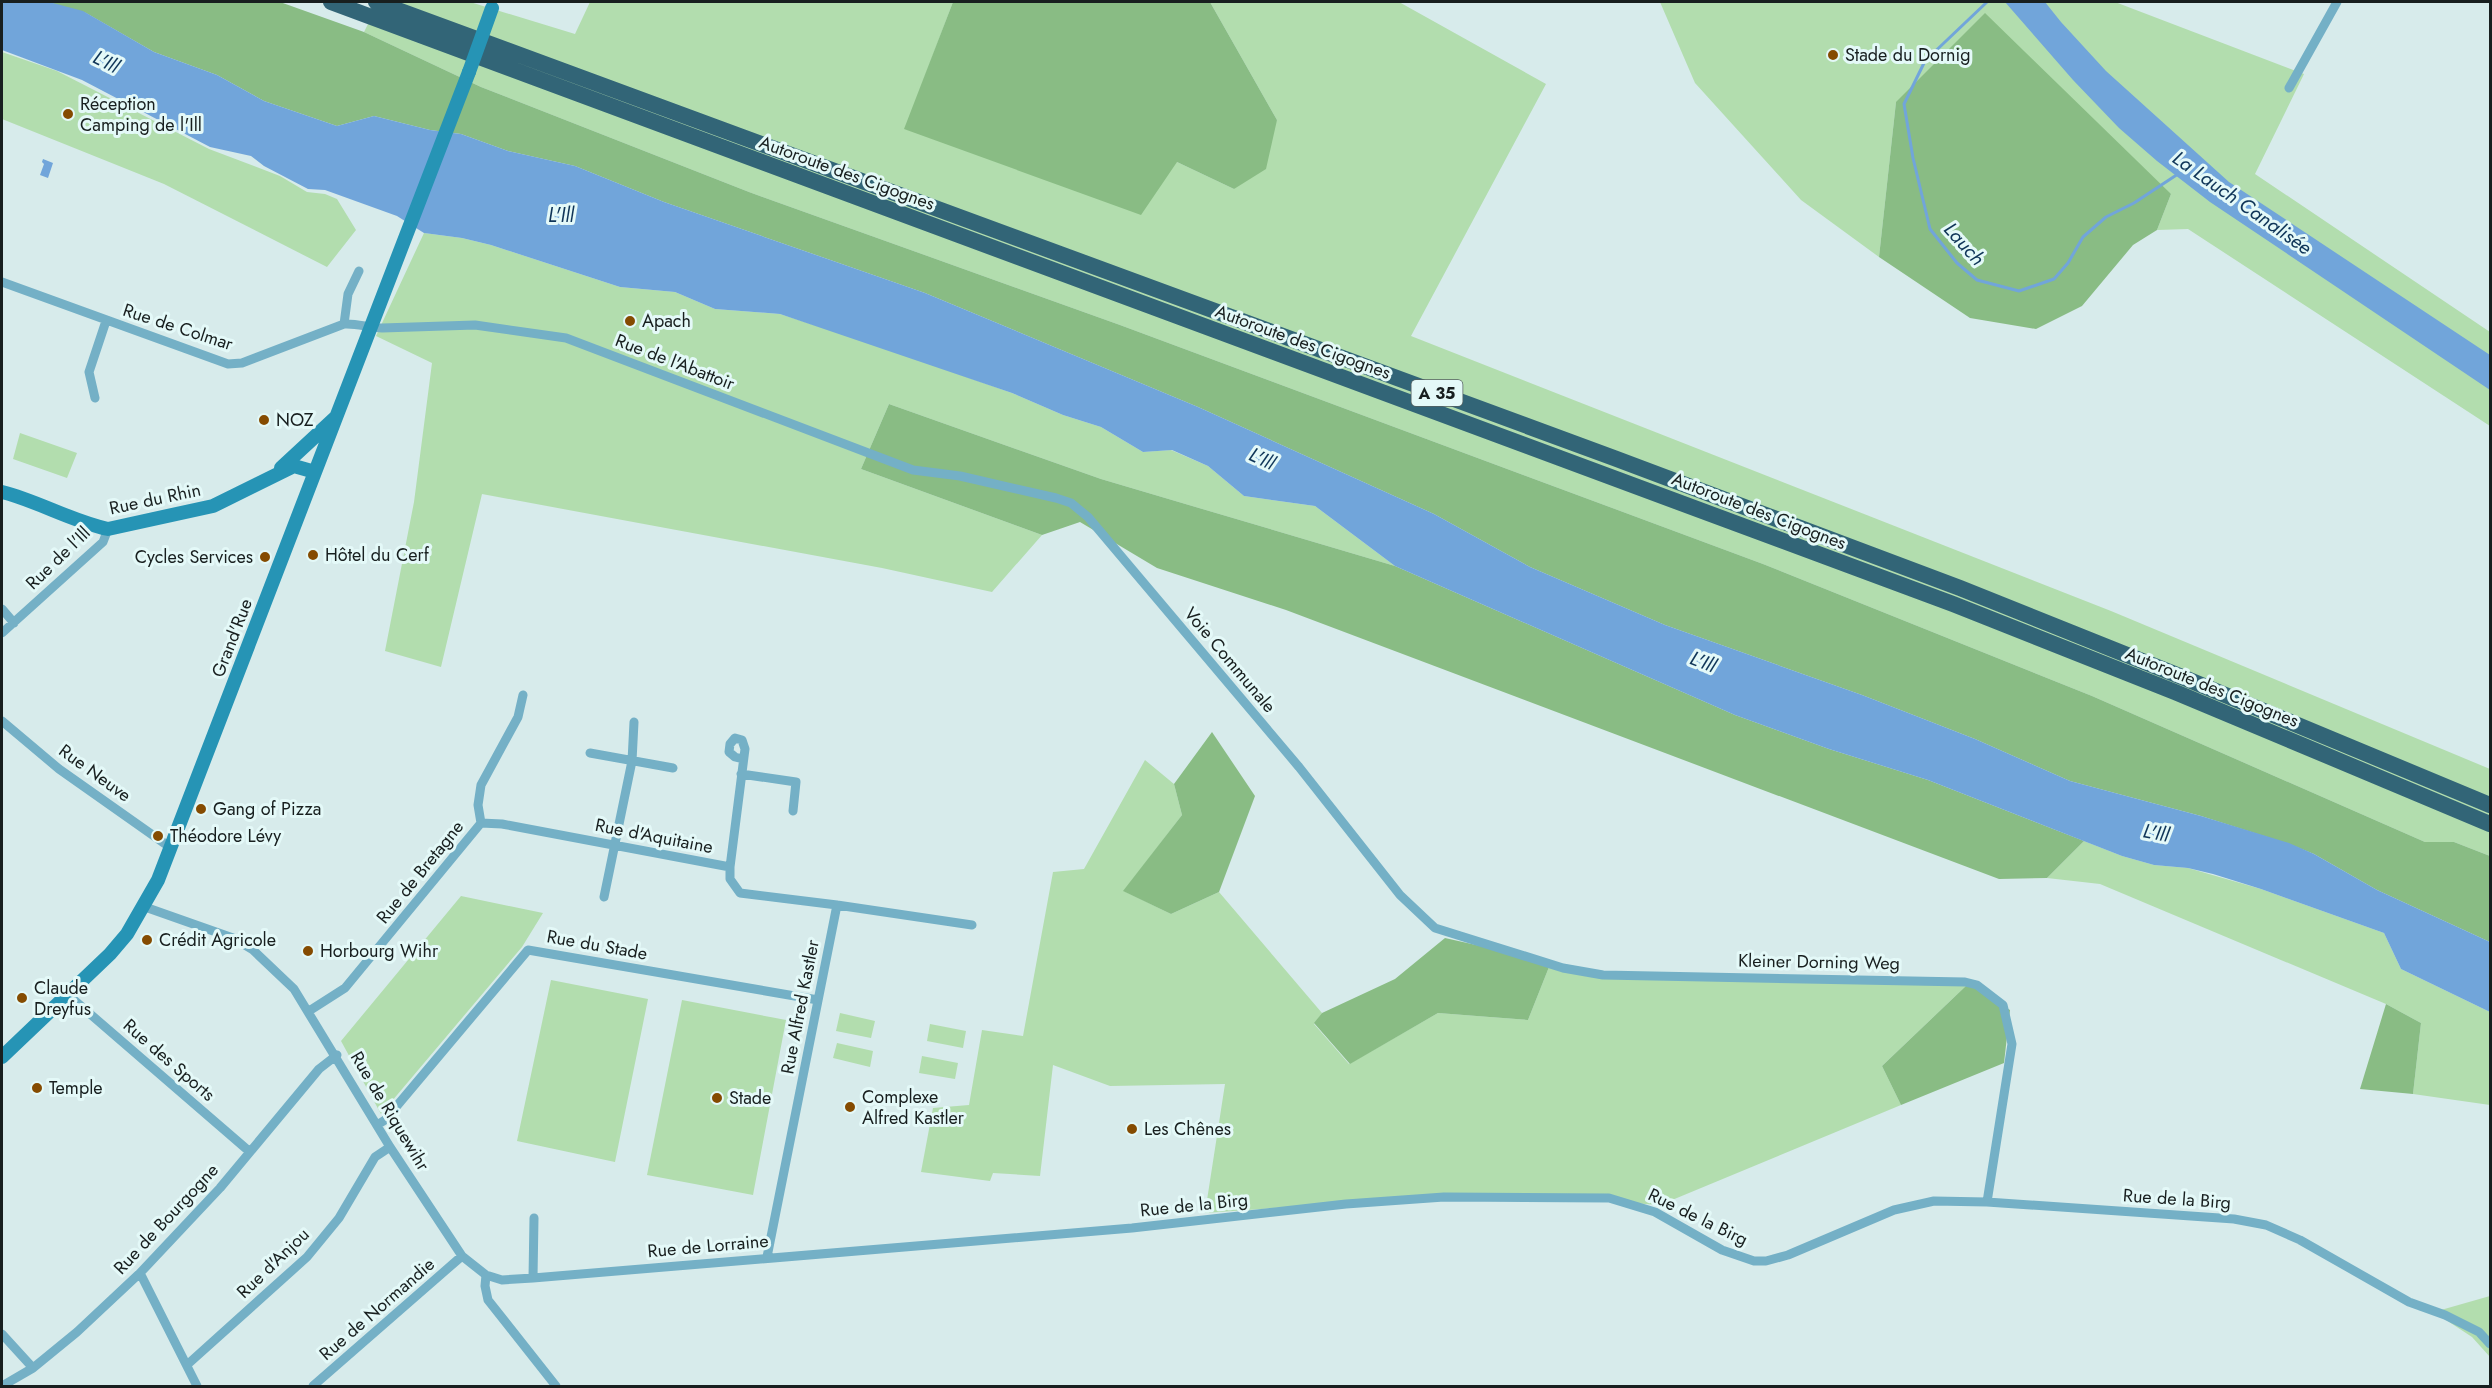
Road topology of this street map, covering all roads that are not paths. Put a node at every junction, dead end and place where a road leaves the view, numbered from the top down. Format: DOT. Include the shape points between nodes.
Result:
graph roads {
  1 [pos="331,2"];
  2 [pos="376,2"];
  3 [pos="2337,2"];
  4 [pos="493,5"];
  5 [pos="2289,88"];
  6 [pos="359,271"];
  7 [pos="2,282"];
  8 [pos="106,321"];
  9 [pos="344,324"];
  10 [pos="369,328"];
  11 [pos="95,398"];
  12 [pos="336,416"];
  13 [pos="289,460"];
  14 [pos="318,465"];
  15 [pos="278,472"];
  16 [pos="960,476"];
  17 [pos="2,492"];
  18 [pos="108,529"];
  19 [pos="2,609"];
  20 [pos="14,622"];
  21 [pos="2,633"];
  22 [pos="523,695"];
  23 [pos="2,722"];
  24 [pos="634,722"];
  25 [pos="590,753"];
  26 [pos="743,759"];
  27 [pos="632,761"];
  28 [pos="673,768"];
  29 [pos="741,774"];
  30 [pos="2490,805"];
  31 [pos="793,810"];
  32 [pos="481,823"];
  33 [pos="2490,824"];
  34 [pos="615,845"];
  35 [pos="171,849"];
  36 [pos="730,867"];
  37 [pos="604,897"];
  38 [pos="837,905"];
  39 [pos="145,906"];
  40 [pos="972,925"];
  41 [pos="1435,928"];
  42 [pos="67,994"];
  43 [pos="818,1000"];
  44 [pos="309,1011"];
  45 [pos="337,1055"];
  46 [pos="2,1057"];
  47 [pos="377,1125"];
  48 [pos="390,1147"];
  49 [pos="250,1152"];
  50 [pos="1987,1202"];
  51 [pos="534,1218"];
  52 [pos="886,1248"];
  53 [pos="462,1257"];
  54 [pos="767,1257"];
  55 [pos="140,1273"];
  56 [pos="486,1275"];
  57 [pos="533,1278"];
  58 [pos="2,1334"];
  59 [pos="2490,1344"];
  60 [pos="188,1364"];
  61 [pos="33,1368"];
  62 [pos="2,1386"];
  63 [pos="197,1386"];
  64 [pos="313,1386"];
  65 [pos="556,1386"];
  1 -- 33 [label="highway, Autoroute des Cigognes / A 35" via="1953,604"];
  2 -- 30 [label="highway, Autoroute des Cigognes / A 35" via="1960,588"];
  3 -- 5 [label="street"];
  4 -- 10 [label="main road, Grand'Rue, bridge"];
  6 -- 9 [label="street" via="348,294"];
  7 -- 8 [label="street, Rue de Colmar"];
  8 -- 9 [label="street, Rue de Colmar" via="228,364 242,363"];
  8 -- 11 [label="street" via="89,372"];
  9 -- 10 [label="street"];
  10 -- 12 [label="main road, Grand'Rue"];
  10 -- 16 [label="street, Rue de l'Abattoir" via="475,325 566,338 913,470"];
  12 -- 13 [label="main road, Rue du Rhin"];
  12 -- 14 [label="main road, Grand'Rue"];
  13 -- 14 [label="main road" via="303,453"];
  13 -- 15 [label="main road, Rue du Rhin"];
  14 -- 15 [label="main road, Rue du Rhin" via="294,466"];
  14 -- 35 [label="main road, Grand'Rue"];
  15 -- 18 [label="main road, Rue du Rhin" via="213,506"];
  16 -- 41 [label="street, Voie Communale" via="1071,503 1088,517 1299,767 1400,896"];
  17 -- 18 [label="main road, Rue du Rhin"];
  18 -- 20 [label="street, Rue de l'Ill" via="103,542"];
  19 -- 20 [label="street"];
  20 -- 21 [label="street, Rue de l'Ill"];
  22 -- 32 [label="street, Rue de Bretagne" via="518,717 481,785"];
  23 -- 35 [label="street, Rue Neuve" via="58,769"];
  24 -- 27 [label="street"];
  25 -- 27 [label="street"];
  26 -- 29 [label="street"];
  27 -- 28 [label="street"];
  27 -- 34 [label="street"];
  29 -- 31 [label="street" via="796,782"];
  29 -- 36 [label="street"];
  32 -- 34 [label="street, Rue d'Aquitaine"];
  32 -- 44 [label="street, Rue de Bretagne" via="345,988"];
  34 -- 36 [label="street, Rue d'Aquitaine"];
  34 -- 37 [label="street"];
  35 -- 39 [label="main road, Grand'Rue"];
  36 -- 38 [label="street, Rue d'Aquitaine" via="730,879 740,893"];
  38 -- 40 [label="street"];
  38 -- 43 [label="street, Rue Alfred Kastler"];
  39 -- 42 [label="main road, Grand'Rue" via="110,954"];
  39 -- 44 [label="street, Rue de Riquewihr" via="233,938 253,950 294,989"];
  41 -- 50 [label="street, Kleiner Dorning Weg" via="1563,968 1603,975 1977,985 2003,1005 2012,1044"];
  42 -- 46 [label="main road, Grand'Rue"];
  42 -- 49 [label="street, Rue des Sports"];
  43 -- 47 [label="street, Rue du Stade" via="528,950"];
  43 -- 54 [label="street, Rue Alfred Kastler"];
  44 -- 45 [label="street, Rue de Riquewihr"];
  45 -- 47 [label="street, Rue de Riquewihr"];
  45 -- 49 [label="street, Rue de Bourgogne" via="319,1069"];
  47 -- 48 [label="street, Rue de Riquewihr"];
  48 -- 53 [label="street, Rue de Riquewihr"];
  48 -- 60 [label="street, Rue d'Anjou" via="375,1157 339,1218 307,1257"];
  49 -- 55 [label="street, Rue de Bourgogne"];
  50 -- 52 [label="street, Rue de la Birg" via="1941,1201 1908,1206 1766,1261 1733,1256 1639,1205 1591,1196 1395,1200 1132,1228"];
  50 -- 59 [label="street, Rue de la Birg" via="2234,1219 2266,1225 2409,1302 2479,1332"];
  51 -- 57 [label="street"];
  52 -- 54 [label="street, Rue de Lorraine"];
  53 -- 56 [label="street, Rue de Riquewihr"];
  53 -- 64 [label="street, Rue de Normandie"];
  54 -- 57 [label="street, Rue de Lorraine"];
  55 -- 60 [label="street"];
  55 -- 61 [label="street, Rue de Bourgogne"];
  56 -- 57 [label="street, Rue de Lorraine" via="502,1280"];
  56 -- 65 [label="street" via="488,1300"];
  58 -- 61 [label="street"];
  60 -- 63 [label="street"];
  61 -- 62 [label="street, Rue de Bourgogne"];
}
